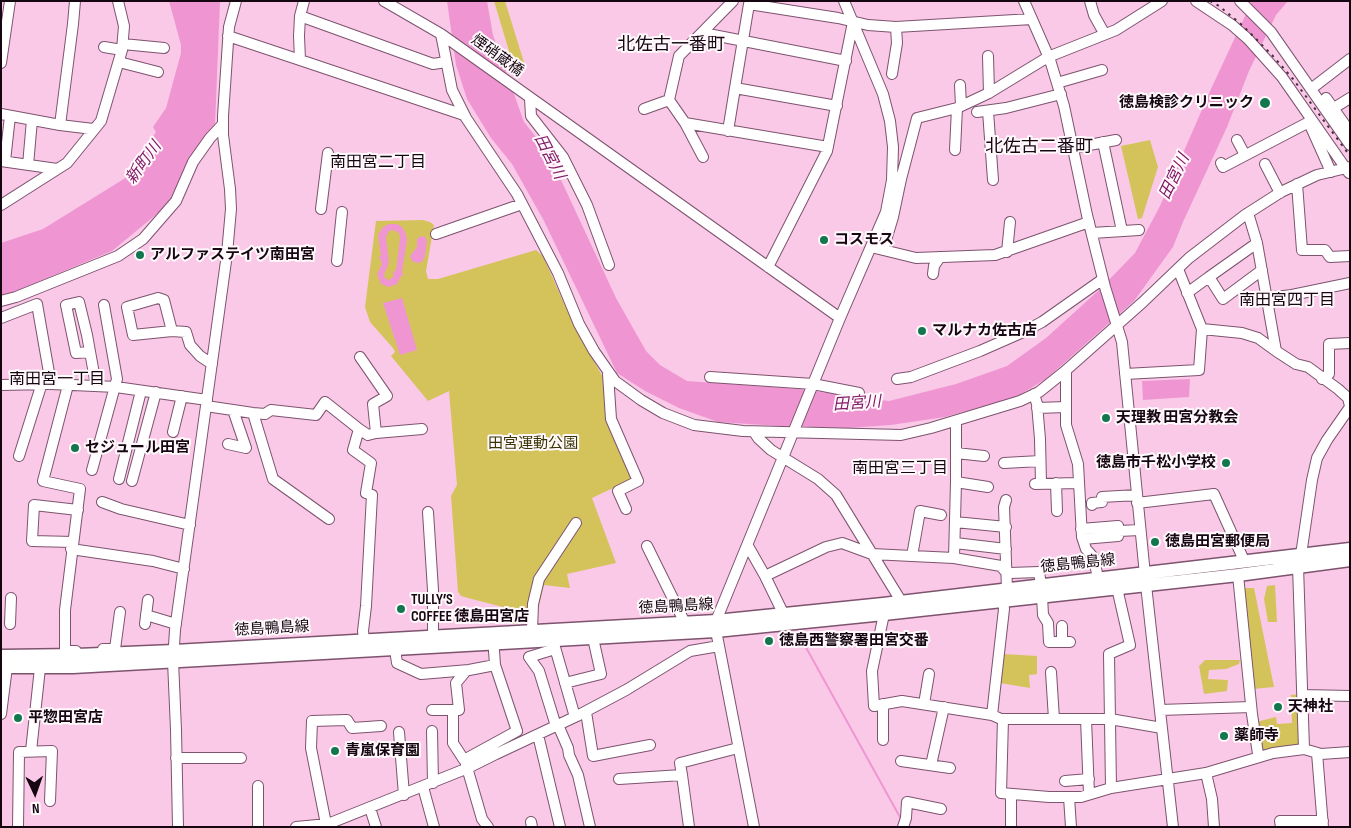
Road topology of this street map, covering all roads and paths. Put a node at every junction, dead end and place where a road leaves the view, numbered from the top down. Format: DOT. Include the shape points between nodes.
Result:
graph roads {
  1 [pos="10,1"];
  2 [pos="75,1"];
  3 [pos="118,1"];
  4 [pos="236,1"];
  5 [pos="304,1"];
  6 [pos="384,1"];
  7 [pos="733,1"];
  8 [pos="738,1"];
  9 [pos="844,1"];
  10 [pos="1024,1"];
  11 [pos="1090,1"];
  12 [pos="1162,1"];
  13 [pos="1196,1"];
  14 [pos="749,4"];
  15 [pos="1243,4"];
  16 [pos="300,16"];
  17 [pos="1032,19"];
  18 [pos="853,21"];
  19 [pos="896,27"];
  20 [pos="703,33"];
  21 [pos="1104,34"];
  22 [pos="228,36"];
  23 [pos="445,37"];
  24 [pos="743,41"];
  25 [pos="2,45"];
  26 [pos="104,47"];
  27 [pos="122,47"];
  28 [pos="164,48"];
  29 [pos="988,56"];
  30 [pos="1048,56"];
  31 [pos="300,60"];
  32 [pos="1350,60"];
  33 [pos="846,61"];
  34 [pos="119,62"];
  35 [pos="446,62"];
  36 [pos="1,63"];
  37 [pos="1102,70"];
  38 [pos="158,72"];
  39 [pos="892,74"];
  40 [pos="1057,83"];
  41 [pos="960,85"];
  42 [pos="1314,87"];
  43 [pos="735,88"];
  44 [pos="989,93"];
  45 [pos="1061,94"];
  46 [pos="528,98"];
  47 [pos="1350,98"];
  48 [pos="669,100"];
  49 [pos="836,106"];
  50 [pos="959,107"];
  51 [pos="644,108"];
  52 [pos="988,110"];
  53 [pos="1331,110"];
  54 [pos="1306,111"];
  55 [pos="977,112"];
  56 [pos="6,115"];
  57 [pos="464,115"];
  58 [pos="32,120"];
  59 [pos="1309,122"];
  60 [pos="223,124"];
  61 [pos="686,124"];
  62 [pos="60,125"];
  63 [pos="93,129"];
  64 [pos="728,130"];
  65 [pos="1350,132"];
  66 [pos="1116,140"];
  67 [pos="1238,140"];
  68 [pos="1103,142"];
  69 [pos="1350,145"];
  70 [pos="828,147"];
  71 [pos="1073,148"];
  72 [pos="955,150"];
  73 [pos="328,153"];
  74 [pos="1245,156"];
  75 [pos="703,157"];
  76 [pos="3,161"];
  77 [pos="1221,163"];
  78 [pos="1265,164"];
  79 [pos="28,165"];
  80 [pos="57,168"];
  81 [pos="1348,170"];
  82 [pos="1331,172"];
  83 [pos="897,177"];
  84 [pos="992,180"];
  85 [pos="1297,184"];
  86 [pos="1280,193"];
  87 [pos="522,204"];
  88 [pos="1,205"];
  89 [pos="321,209"];
  90 [pos="342,212"];
  91 [pos="1248,213"];
  92 [pos="1010,222"];
  93 [pos="1089,222"];
  94 [pos="885,227"];
  95 [pos="1139,230"];
  96 [pos="1122,231"];
  97 [pos="1092,233"];
  98 [pos="436,234"];
  99 [pos="1257,243"];
  100 [pos="870,247"];
  101 [pos="883,250"];
  102 [pos="1007,252"];
  103 [pos="1350,256"];
  104 [pos="940,257"];
  105 [pos="337,262"];
  106 [pos="609,265"];
  107 [pos="768,267"];
  108 [pos="1178,269"];
  109 [pos="1262,270"];
  110 [pos="933,274"];
  111 [pos="1209,277"];
  112 [pos="1103,279"];
  113 [pos="1350,283"];
  114 [pos="1187,293"];
  115 [pos="1266,298"];
  116 [pos="1,301"];
  117 [pos="104,305"];
  118 [pos="1,318"];
  119 [pos="840,318"];
  120 [pos="1116,323"];
  121 [pos="1202,330"];
  122 [pos="172,331"];
  123 [pos="1350,343"];
  124 [pos="1276,351"];
  125 [pos="90,352"];
  126 [pos="360,357"];
  127 [pos="212,364"];
  128 [pos="1066,371"];
  129 [pos="608,373"];
  130 [pos="1125,374"];
  131 [pos="710,377"];
  132 [pos="897,379"];
  133 [pos="1322,379"];
  134 [pos="46,384"];
  135 [pos="813,384"];
  136 [pos="1,385"];
  137 [pos="68,385"];
  138 [pos="96,385"];
  139 [pos="116,386"];
  140 [pos="141,391"];
  141 [pos="156,392"];
  142 [pos="859,393"];
  143 [pos="1034,394"];
  144 [pos="182,396"];
  145 [pos="207,403"];
  146 [pos="1066,407"];
  147 [pos="1350,407"];
  148 [pos="1037,408"];
  149 [pos="233,410"];
  150 [pos="252,413"];
  151 [pos="956,421"];
  152 [pos="359,429"];
  153 [pos="422,430"];
  154 [pos="795,431"];
  155 [pos="173,432"];
  156 [pos="754,432"];
  157 [pos="376,433"];
  158 [pos="228,444"];
  159 [pos="956,453"];
  160 [pos="19,456"];
  161 [pos="984,456"];
  162 [pos="784,457"];
  163 [pos="1040,461"];
  164 [pos="1004,463"];
  165 [pos="92,470"];
  166 [pos="119,479"];
  167 [pos="132,481"];
  168 [pos="956,482"];
  169 [pos="1056,483"];
  170 [pos="1078,483"];
  171 [pos="988,487"];
  172 [pos="920,499"];
  173 [pos="1137,499"];
  174 [pos="1006,500"];
  175 [pos="102,502"];
  176 [pos="1092,505"];
  177 [pos="626,509"];
  178 [pos="78,510"];
  179 [pos="920,511"];
  180 [pos="1057,511"];
  181 [pos="428,512"];
  182 [pos="940,515"];
  183 [pos="329,519"];
  184 [pos="955,522"];
  185 [pos="576,523"];
  186 [pos="190,525"];
  187 [pos="1006,527"];
  188 [pos="1140,530"];
  189 [pos="1082,534"];
  190 [pos="954,543"];
  191 [pos="72,546"];
  192 [pos="647,546"];
  193 [pos="748,546"];
  194 [pos="1006,549"];
  195 [pos="1350,549"];
  196 [pos="872,554"];
  197 [pos="912,556"];
  198 [pos="954,558"];
  199 [pos="1300,560"];
  200 [pos="1350,560"];
  201 [pos="1243,562"];
  202 [pos="184,568"];
  203 [pos="1005,570"];
  204 [pos="767,575"];
  205 [pos="1238,575"];
  206 [pos="1098,579"];
  207 [pos="1145,579"];
  208 [pos="1117,588"];
  209 [pos="1041,590"];
  210 [pos="1005,594"];
  211 [pos="11,598"];
  212 [pos="148,600"];
  213 [pos="902,601"];
  214 [pos="883,609"];
  215 [pos="120,612"];
  216 [pos="6,613"];
  217 [pos="788,614"];
  218 [pos="685,623"];
  219 [pos="10,624"];
  220 [pos="176,624"];
  221 [pos="716,626"];
  222 [pos="1062,626"];
  223 [pos="532,631"];
  224 [pos="433,636"];
  225 [pos="493,638"];
  226 [pos="593,638"];
  227 [pos="364,640"];
  228 [pos="554,645"];
  229 [pos="719,646"];
  230 [pos="396,649"];
  231 [pos="173,656"];
  232 [pos="5,661"];
  233 [pos="495,665"];
  234 [pos="40,668"];
  235 [pos="466,671"];
  236 [pos="1051,672"];
  237 [pos="929,674"];
  238 [pos="565,683"];
  239 [pos="1303,696"];
  240 [pos="1350,696"];
  241 [pos="883,704"];
  242 [pos="924,704"];
  243 [pos="944,707"];
  244 [pos="1251,707"];
  245 [pos="432,710"];
  246 [pos="453,710"];
  247 [pos="1160,710"];
  248 [pos="586,712"];
  249 [pos="1,714"];
  250 [pos="992,715"];
  251 [pos="574,717"];
  252 [pos="1003,719"];
  253 [pos="1054,719"];
  254 [pos="1086,719"];
  255 [pos="1110,719"];
  256 [pos="381,726"];
  257 [pos="557,726"];
  258 [pos="1162,728"];
  259 [pos="432,731"];
  260 [pos="399,732"];
  261 [pos="538,735"];
  262 [pos="883,740"];
  263 [pos="650,745"];
  264 [pos="738,748"];
  265 [pos="1304,749"];
  266 [pos="493,750"];
  267 [pos="31,751"];
  268 [pos="1350,752"];
  269 [pos="1317,753"];
  270 [pos="1262,756"];
  271 [pos="176,758"];
  272 [pos="241,758"];
  273 [pos="901,761"];
  274 [pos="466,764"];
  275 [pos="932,765"];
  276 [pos="950,768"];
  277 [pos="1206,773"];
  278 [pos="682,775"];
  279 [pos="619,779"];
  280 [pos="1089,779"];
  281 [pos="1168,780"];
  282 [pos="1066,781"];
  283 [pos="428,785"];
  284 [pos="258,786"];
  285 [pos="1111,788"];
  286 [pos="1011,794"];
  287 [pos="1089,794"];
  288 [pos="404,795"];
  289 [pos="1069,797"];
  290 [pos="50,801"];
  291 [pos="370,808"];
  292 [pos="942,809"];
  293 [pos="1323,824"];
  294 [pos="328,826"];
  295 [pos="18,827"];
  296 [pos="178,827"];
  297 [pos="258,827"];
  298 [pos="296,827"];
  299 [pos="376,827"];
  300 [pos="434,827"];
  301 [pos="488,827"];
  302 [pos="560,827"];
  303 [pos="590,827"];
  304 [pos="689,827"];
  305 [pos="754,827"];
  306 [pos="903,827"];
  307 [pos="1010,827"];
  308 [pos="1071,827"];
  309 [pos="1173,827"];
  310 [pos="1214,827"];
  311 [pos="1281,827"];
  1 -- 25 [label="street"];
  2 -- 62 [label="street"];
  3 -- 27 [label="street" via="124,26"];
  4 -- 22 [label="street"];
  5 -- 16 [label="street"];
  6 -- 23 [label="street, 煙硝蔵橋"];
  7 -- 20 [label="street"];
  8 -- 14 [label="street"];
  9 -- 18 [label="street"];
  10 -- 17 [label="street"];
  11 -- 21 [label="street"];
  12 -- 21 [label="street"];
  13 -- 54 [label="street" via="1248,39 1282,77"];
  14 -- 18 [label="street"];
  14 -- 24 [label="street"];
  15 -- 42 [label="street" via="1271,32"];
  16 -- 31 [label="street"];
  16 -- 35 [label="street" via="433,64"];
  17 -- 19 [label="street"];
  17 -- 30 [label="street"];
  18 -- 19 [label="street"];
  18 -- 33 [label="street"];
  18 -- 83 [label="street" via="883,94"];
  19 -- 39 [label="street"];
  20 -- 24 [label="street"];
  20 -- 48 [label="street" via="679,56"];
  21 -- 30 [label="street"];
  22 -- 31 [label="street"];
  22 -- 60 [label="street"];
  23 -- 35 [label="street"];
  23 -- 46 [label="street, 煙硝蔵橋"];
  24 -- 33 [label="street"];
  24 -- 43 [label="street"];
  25 -- 36 [label="street"];
  26 -- 27 [label="street"];
  27 -- 28 [label="street"];
  27 -- 34 [label="street"];
  29 -- 44 [label="street"];
  30 -- 40 [label="street"];
  30 -- 44 [label="street"];
  31 -- 57 [label="street"];
  32 -- 42 [label="street"];
  33 -- 49 [label="street"];
  34 -- 38 [label="street"];
  34 -- 63 [label="street" via="101,121"];
  35 -- 57 [label="street" via="452,90"];
  37 -- 40 [label="street"];
  40 -- 45 [label="street"];
  41 -- 50 [label="street"];
  42 -- 53 [label="street"];
  43 -- 49 [label="street"];
  43 -- 64 [label="street"];
  44 -- 50 [label="street"];
  45 -- 52 [label="street"];
  45 -- 71 [label="street"];
  46 -- 106 [label="street" via="531,116 563,158 587,205"];
  46 -- 107 [label="street, 煙硝蔵橋"];
  47 -- 53 [label="street"];
  48 -- 51 [label="street"];
  48 -- 61 [label="street"];
  49 -- 70 [label="street"];
  50 -- 72 [label="street"];
  50 -- 83 [label="street" via="917,118"];
  52 -- 55 [label="street"];
  52 -- 84 [label="street"];
  53 -- 65 [label="street"];
  53 -- 69 [label="street"];
  54 -- 59 [label="street"];
  54 -- 81 [label="street"];
  56 -- 58 [label="street"];
  56 -- 76 [label="street"];
  57 -- 87 [label="street"];
  58 -- 62 [label="street"];
  58 -- 79 [label="street"];
  59 -- 74 [label="street"];
  59 -- 82 [label="street"];
  60 -- 116 [label="street" via="193,162 176,201 143,239 118,256"];
  60 -- 127 [label="street" via="231,209"];
  61 -- 64 [label="street"];
  61 -- 75 [label="street"];
  62 -- 63 [label="street"];
  63 -- 80 [label="street" via="67,163"];
  64 -- 70 [label="street"];
  66 -- 68 [label="street"];
  67 -- 74 [label="street"];
  68 -- 71 [label="street"];
  68 -- 96 [label="street"];
  70 -- 107 [label="street"];
  71 -- 93 [label="street"];
  73 -- 89 [label="street"];
  74 -- 77 [label="street" via="1223,167"];
  76 -- 79 [label="street"];
  78 -- 86 [label="street"];
  79 -- 80 [label="street"];
  80 -- 88 [label="street"];
  81 -- 82 [label="street"];
  82 -- 85 [label="street"];
  83 -- 94 [label="street" via="886,212"];
  85 -- 86 [label="street"];
  85 -- 103 [label="street" via="1302,250 1325,250 1330,258"];
  86 -- 91 [label="street"];
  87 -- 98 [label="street"];
  87 -- 129 [label="street" via="558,272 579,324"];
  90 -- 105 [label="street"];
  91 -- 99 [label="street"];
  91 -- 108 [label="street"];
  92 -- 102 [label="street"];
  93 -- 97 [label="street"];
  93 -- 102 [label="street"];
  94 -- 100 [label="street"];
  94 -- 101 [label="street"];
  95 -- 96 [label="street"];
  96 -- 97 [label="street"];
  97 -- 112 [label="street"];
  99 -- 109 [label="street"];
  99 -- 111 [label="street"];
  100 -- 101 [label="street"];
  100 -- 119 [label="street"];
  101 -- 104 [label="street" via="916,258"];
  102 -- 104 [label="street"];
  104 -- 110 [label="street"];
  107 -- 119 [label="street, 煙硝蔵橋"];
  108 -- 114 [label="street"];
  108 -- 120 [label="street"];
  109 -- 111 [label="street" via="1224,299"];
  109 -- 115 [label="street"];
  111 -- 114 [label="street"];
  112 -- 120 [label="street"];
  112 -- 132 [label="street" via="1021,333 920,374"];
  113 -- 115 [label="street" via="1292,296"];
  114 -- 121 [label="street"];
  115 -- 124 [label="street"];
  117 -- 139 [label="street"];
  118 -- 134 [label="street" via="37,304"];
  119 -- 135 [label="street"];
  120 -- 128 [label="street"];
  120 -- 130 [label="street" via="1122,342"];
  121 -- 124 [label="street" via="1242,333 1258,338"];
  121 -- 130 [label="street" via="1199,370"];
  122 -- 122 [label="street" via="164,300 158,298 127,307 133,335"];
  122 -- 127 [label="street" via="186,332 190,344"];
  123 -- 133 [label="street" via="1329,344 1329,374"];
  124 -- 133 [label="street"];
  125 -- 125 [label="street" via="79,302 66,305 76,353"];
  125 -- 138 [label="street"];
  126 -- 157 [label="street" via="388,396 373,404"];
  127 -- 145 [label="street"];
  128 -- 143 [label="street"];
  128 -- 146 [label="street"];
  129 -- 156 [label="street" via="641,400 694,425"];
  129 -- 177 [label="street" via="611,419 638,481 618,491"];
  130 -- 173 [label="street"];
  131 -- 135 [label="street"];
  133 -- 147 [label="street" via="1348,398"];
  134 -- 136 [label="street"];
  134 -- 137 [label="street"];
  134 -- 160 [label="street"];
  135 -- 142 [label="street"];
  135 -- 154 [label="street"];
  137 -- 138 [label="street"];
  137 -- 178 [label="street" via="43,481 80,490"];
  138 -- 139 [label="street"];
  139 -- 140 [label="street"];
  139 -- 165 [label="street"];
  140 -- 141 [label="street"];
  140 -- 166 [label="street"];
  141 -- 144 [label="street"];
  141 -- 167 [label="street"];
  143 -- 148 [label="street"];
  143 -- 151 [label="street" via="1013,404"];
  144 -- 145 [label="street"];
  144 -- 155 [label="street"];
  145 -- 149 [label="street"];
  145 -- 186 [label="street"];
  146 -- 148 [label="street"];
  146 -- 170 [label="street" via="1066,425 1078,464"];
  147 -- 199 [label="street" via="1317,458"];
  148 -- 163 [label="street"];
  149 -- 150 [label="street"];
  149 -- 158 [label="street" via="246,448"];
  150 -- 152 [label="street" via="265,414 271,410 316,415 325,402"];
  150 -- 183 [label="street" via="273,479"];
  151 -- 154 [label="street" via="901,435"];
  151 -- 159 [label="street"];
  152 -- 157 [label="street" via="368,435"];
  152 -- 227 [label="street" via="353,450 371,463 366,493 372,495"];
  153 -- 157 [label="street"];
  154 -- 156 [label="street"];
  154 -- 162 [label="street"];
  156 -- 162 [label="street" via="771,450"];
  159 -- 161 [label="street"];
  159 -- 168 [label="street"];
  162 -- 193 [label="street"];
  162 -- 196 [label="street" via="836,495"];
  163 -- 164 [label="street"];
  163 -- 169 [label="street" via="1038,484"];
  168 -- 171 [label="street"];
  168 -- 184 [label="street"];
  169 -- 170 [label="street"];
  169 -- 180 [label="street"];
  170 -- 189 [label="street"];
  172 -- 179 [label="street"];
  173 -- 176 [label="street" via="1102,497 1102,502 1092,502"];
  173 -- 188 [label="street"];
  173 -- 201 [label="street" via="1214,494"];
  174 -- 187 [label="street"];
  175 -- 186 [label="street" via="122,510"];
  178 -- 191 [label="street"];
  178 -- 191 [label="street" via="34,504 32,541"];
  179 -- 182 [label="street"];
  179 -- 197 [label="street"];
  181 -- 224 [label="street" via="434,590"];
  184 -- 187 [label="street"];
  184 -- 190 [label="street"];
  185 -- 223 [label="street" via="540,578 533,604"];
  186 -- 202 [label="street"];
  187 -- 194 [label="street"];
  188 -- 189 [label="street" via="1119,531 1118,536"];
  188 -- 207 [label="street"];
  189 -- 206 [label="street" via="1086,549 1094,558"];
  190 -- 194 [label="street"];
  190 -- 198 [label="street"];
  191 -- 202 [label="street"];
  191 -- 215 [label="street" via="65,610 66,651 115,649"];
  192 -- 218 [label="street"];
  193 -- 204 [label="street"];
  193 -- 221 [label="street"];
  194 -- 203 [label="street"];
  195 -- 199 [label="main road, 徳島鴨島線"];
  196 -- 197 [label="street"];
  196 -- 204 [label="street" via="842,543 826,547"];
  196 -- 213 [label="street"];
  197 -- 198 [label="street"];
  198 -- 203 [label="street" via="1001,566"];
  199 -- 200 [label="main road, 徳島鴨島線"];
  199 -- 201 [label="main road, 徳島鴨島線"];
  199 -- 205 [label="main road, 徳島鴨島線"];
  199 -- 239 [label="street"];
  201 -- 207 [label="main road, 徳島鴨島線"];
  202 -- 220 [label="street"];
  203 -- 209 [label="street" via="1010,573 1039,572"];
  203 -- 210 [label="street"];
  204 -- 217 [label="street"];
  205 -- 207 [label="main road, 徳島鴨島線"];
  205 -- 244 [label="street"];
  206 -- 207 [label="main road, 徳島鴨島線"];
  206 -- 209 [label="main road, 徳島鴨島線"];
  207 -- 208 [label="main road, 徳島鴨島線"];
  207 -- 247 [label="street"];
  208 -- 209 [label="main road, 徳島鴨島線"];
  208 -- 255 [label="street" via="1130,645 1109,654"];
  209 -- 210 [label="main road, 徳島鴨島線"];
  209 -- 222 [label="street" via="1049,642 1066,642"];
  210 -- 213 [label="main road, 徳島鴨島線"];
  210 -- 214 [label="main road, 徳島鴨島線"];
  210 -- 250 [label="street"];
  211 -- 216 [label="street"];
  212 -- 220 [label="street" via="145,620"];
  213 -- 214 [label="main road, 徳島鴨島線"];
  214 -- 217 [label="main road, 徳島鴨島線"];
  214 -- 221 [label="main road, 徳島鴨島線"];
  214 -- 241 [label="street" via="872,671 874,706"];
  216 -- 219 [label="street"];
  217 -- 221 [label="main road, 徳島鴨島線"];
  218 -- 221 [label="main road, 徳島鴨島線"];
  218 -- 223 [label="main road, 徳島鴨島線"];
  220 -- 231 [label="street"];
  221 -- 226 [label="main road, 徳島鴨島線"];
  221 -- 229 [label="street"];
  223 -- 225 [label="main road, 徳島鴨島線"];
  224 -- 225 [label="main road, 徳島鴨島線"];
  224 -- 227 [label="main road, 徳島鴨島線"];
  225 -- 228 [label="main road, 徳島鴨島線"];
  225 -- 230 [label="main road, 徳島鴨島線"];
  225 -- 233 [label="street"];
  226 -- 228 [label="main road, 徳島鴨島線"];
  226 -- 238 [label="street" via="601,674"];
  227 -- 231 [label="main road, 徳島鴨島線"];
  228 -- 238 [label="street"];
  228 -- 257 [label="street" via="529,657 539,671"];
  229 -- 248 [label="street" via="690,652"];
  229 -- 264 [label="street"];
  230 -- 231 [label="main road, 徳島鴨島線"];
  230 -- 235 [label="street" via="397,663 421,674"];
  231 -- 232 [label="main road, 徳島鴨島線" via="77,655"];
  231 -- 234 [label="main road, 徳島鴨島線"];
  231 -- 271 [label="street"];
  232 -- 234 [label="main road, 徳島鴨島線"];
  232 -- 249 [label="street"];
  233 -- 235 [label="street"];
  233 -- 266 [label="street" via="517,731"];
  234 -- 267 [label="street"];
  235 -- 246 [label="street" via="456,683 459,710"];
  236 -- 253 [label="street"];
  237 -- 242 [label="street"];
  238 -- 251 [label="street"];
  239 -- 240 [label="street"];
  239 -- 265 [label="street"];
  241 -- 242 [label="street" via="902,701"];
  241 -- 262 [label="street"];
  242 -- 243 [label="street"];
  243 -- 250 [label="street"];
  243 -- 275 [label="street"];
  244 -- 247 [label="street"];
  244 -- 270 [label="street" via="1258,754"];
  245 -- 246 [label="street"];
  246 -- 274 [label="street" via="453,743"];
  247 -- 258 [label="street"];
  248 -- 251 [label="street"];
  248 -- 263 [label="street" via="593,756"];
  250 -- 252 [label="street"];
  251 -- 257 [label="street"];
  252 -- 253 [label="street"];
  252 -- 286 [label="street" via="1001,793"];
  253 -- 254 [label="street"];
  254 -- 255 [label="street"];
  254 -- 280 [label="street"];
  255 -- 258 [label="street"];
  255 -- 285 [label="street"];
  256 -- 294 [label="street" via="352,728 347,720 312,721 311,748"];
  257 -- 261 [label="street"];
  257 -- 303 [label="street" via="578,775"];
  258 -- 281 [label="street"];
  259 -- 283 [label="street"];
  260 -- 288 [label="street"];
  261 -- 266 [label="street"];
  261 -- 302 [label="street"];
  264 -- 278 [label="street" via="680,763"];
  264 -- 305 [label="street"];
  265 -- 269 [label="street"];
  265 -- 270 [label="street"];
  266 -- 274 [label="street"];
  267 -- 290 [label="street" via="52,751"];
  267 -- 295 [label="street" via="19,752"];
  268 -- 269 [label="street"];
  269 -- 293 [label="street"];
  270 -- 277 [label="street"];
  271 -- 272 [label="street"];
  271 -- 296 [label="street"];
  273 -- 275 [label="street"];
  274 -- 283 [label="street"];
  274 -- 301 [label="street" via="482,819"];
  275 -- 276 [label="street"];
  277 -- 281 [label="street"];
  277 -- 310 [label="street"];
  278 -- 279 [label="street"];
  278 -- 304 [label="street"];
  280 -- 282 [label="street"];
  280 -- 287 [label="street"];
  281 -- 285 [label="street"];
  281 -- 309 [label="street"];
  283 -- 288 [label="street"];
  283 -- 300 [label="street"];
  284 -- 297 [label="street"];
  285 -- 287 [label="street"];
  286 -- 289 [label="street"];
  286 -- 307 [label="street"];
  287 -- 289 [label="street"];
  288 -- 291 [label="street"];
  289 -- 308 [label="street"];
  291 -- 294 [label="street"];
  291 -- 299 [label="street"];
  292 -- 306 [label="street" via="907,802"];
  293 -- 311 [label="street" via="1280,822"];
  294 -- 298 [label="street"];
}
